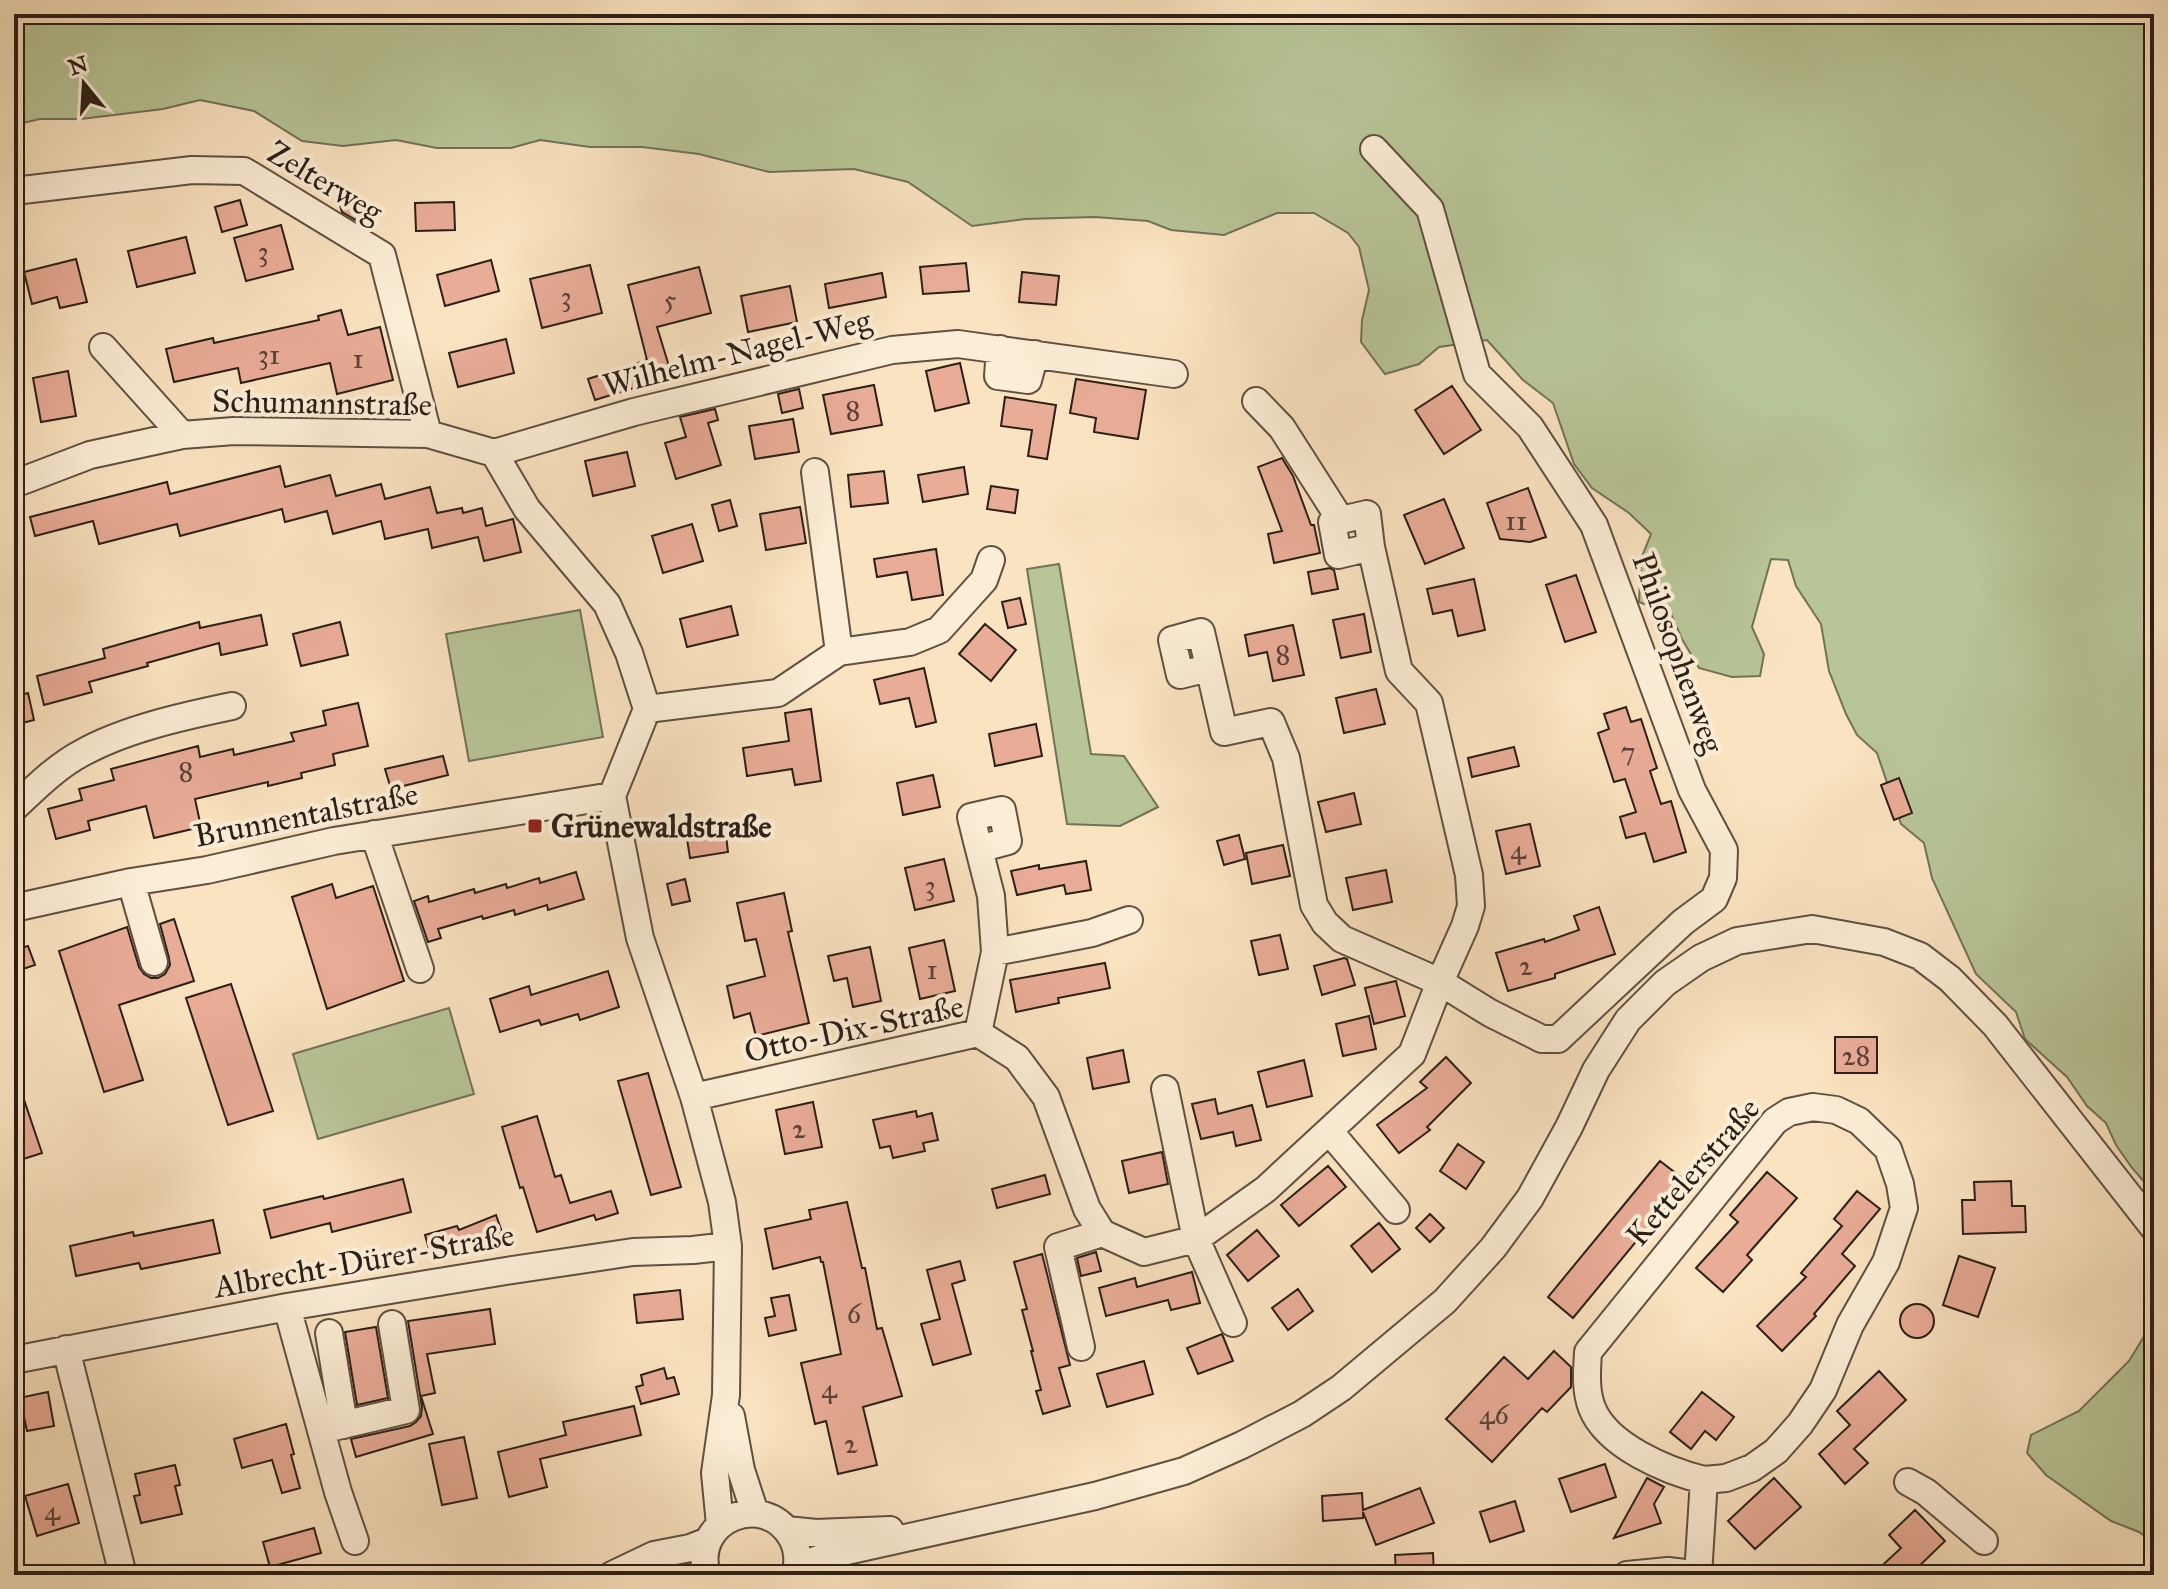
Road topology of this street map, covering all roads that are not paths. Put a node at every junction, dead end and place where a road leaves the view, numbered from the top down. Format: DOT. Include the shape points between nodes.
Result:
graph roads {
  1 [pos="1374,149"];
  2 [pos="14,191"];
  3 [pos="103,347"];
  4 [pos="1174,374"];
  5 [pos="1256,401"];
  6 [pos="428,434"];
  7 [pos="182,435"];
  8 [pos="494,453"];
  9 [pos="815,472"];
  10 [pos="14,484"];
  11 [pos="991,560"];
  12 [pos="839,652"];
  13 [pos="1209,668"];
  14 [pos="232,706"];
  15 [pos="647,709"];
  16 [pos="612,796"];
  17 [pos="14,808"];
  18 [pos="374,834"];
  19 [pos="979,849"];
  20 [pos="131,882"];
  21 [pos="14,908"];
  22 [pos="1129,920"];
  23 [pos="995,952"];
  24 [pos="154,962"];
  25 [pos="420,969"];
  26 [pos="1440,982"];
  27 [pos="978,1033"];
  28 [pos="1165,1089"];
  29 [pos="694,1097"];
  30 [pos="1329,1131"];
  31 [pos="1396,1210"];
  32 [pos="2154,1228"];
  33 [pos="1102,1233"];
  34 [pos="1196,1239"];
  35 [pos="728,1246"];
  36 [pos="287,1307"];
  37 [pos="1233,1323"];
  38 [pos="392,1324"];
  39 [pos="329,1333"];
  40 [pos="1081,1347"];
  41 [pos="66,1349"];
  42 [pos="14,1360"];
  43 [pos="726,1395"];
  44 [pos="332,1427"];
  45 [pos="1704,1480"];
  46 [pos="1908,1482"];
  47 [pos="755,1513"];
  48 [pos="949,1528"];
  49 [pos="787,1530"];
  50 [pos="714,1533"];
  51 [pos="355,1541"];
  52 [pos="1984,1541"];
  53 [pos="796,1571"];
  54 [pos="123,1575"];
  55 [pos="612,1575"];
  56 [pos="707,1575"];
  57 [pos="1627,1575"];
  58 [pos="1700,1575"];
  1 -- 26 [label="street, Philosophenweg" via="1430,209 1477,374 1530,427 1594,525 1692,790 1724,850 1723,878 1714,899 1558,1039 1542,1039"];
  2 -- 6 [label="street, Zelterweg" via="192,170 244,171 382,255"];
  3 -- 7 [label="street, Schumannstraße"];
  4 -- 8 [label="street, Wilhelm-Nagel-Weg" via="958,344 892,350 634,412"];
  5 -- 26 [label="street" via="1282,428 1340,519 1332,522 1338,555 1371,547 1399,671 1429,703 1469,875 1471,906"];
  6 -- 7 [label="street, Schumannstraße"];
  6 -- 8 [label="street, Schumannstraße"];
  7 -- 10 [label="street, Schumannstraße" via="90,455"];
  8 -- 15 [label="street" via="527,509 607,604"];
  9 -- 12 [label="street"];
  11 -- 12 [label="street" via="984,580 939,630 910,642"];
  12 -- 15 [label="street" via="778,693"];
  13 -- 26 [label="street, Philosophenweg" via="1224,732 1271,722 1286,758 1314,905 1325,923 1342,939"];
  14 -- 17 [label="street" via="114,738 81,753"];
  15 -- 16 [label="street"];
  16 -- 18 [label="street, Brunnentalstraße"];
  16 -- 29 [label="street" via="640,938"];
  18 -- 20 [label="street, Brunnentalstraße"];
  18 -- 25 [label="street"];
  19 -- 23 [label="street" via="991,896"];
  20 -- 21 [label="street, Brunnentalstraße"];
  20 -- 24 [label="street"];
  22 -- 23 [label="street" via="1092,933"];
  23 -- 27 [label="street"];
  26 -- 30 [label="street" via="1412,1054"];
  27 -- 29 [label="street, Otto-Dix-Straße"];
  27 -- 33 [label="street, Otto-Dix-Straße" via="1017,1058 1046,1097 1087,1209"];
  28 -- 34 [label="street"];
  29 -- 35 [label="street"];
  30 -- 31 [label="street"];
  30 -- 34 [label="street" via="1266,1189"];
  32 -- 48 [label="street" via="1995,1025 1920,956 1884,942 1812,929 1737,941 1665,983 1628,1020 1530,1198 1493,1248 1445,1301 1341,1388 1302,1414 1184,1471"];
  33 -- 34 [label="street" via="1144,1252"];
  33 -- 40 [label="street" via="1058,1247"];
  34 -- 37 [label="street"];
  35 -- 36 [label="street, Albrecht-Dürer-Straße" via="633,1252"];
  35 -- 43 [label="street"];
  36 -- 41 [label="street, Albrecht-Dürer-Straße"];
  36 -- 44 [label="street"];
  38 -- 44 [label="street" via="406,1410"];
  39 -- 44 [label="street"];
  41 -- 42 [label="street, Albrecht-Dürer-Straße"];
  41 -- 54 [label="street"];
  43 -- 47 [label="street"];
  43 -- 50 [label="street" via="715,1473"];
  44 -- 51 [label="street" via="338,1492"];
  45 -- 45 [label="street, Kettelerstraße" via="1752,1468 1800,1424 1823,1390 1850,1325 1886,1262 1904,1208 1900,1184 1888,1149 1859,1121 1836,1110 1813,1107 1775,1121 1588,1352 1592,1408 1606,1431 1649,1461"];
  45 -- 58 [label="street"];
  46 -- 52 [label="street"];
  47 -- 49 [label="street"];
  47 -- 50 [label="street" via="736,1516"];
  48 -- 49 [label="street"];
  48 -- 53 [label="street" via="833,1554"];
  49 -- 53 [label="street" via="796,1547"];
  50 -- 55 [label="street" via="690,1548 654,1555"];
  50 -- 56 [label="street" via="704,1554"];
  57 -- 58 [label="street"];
}
